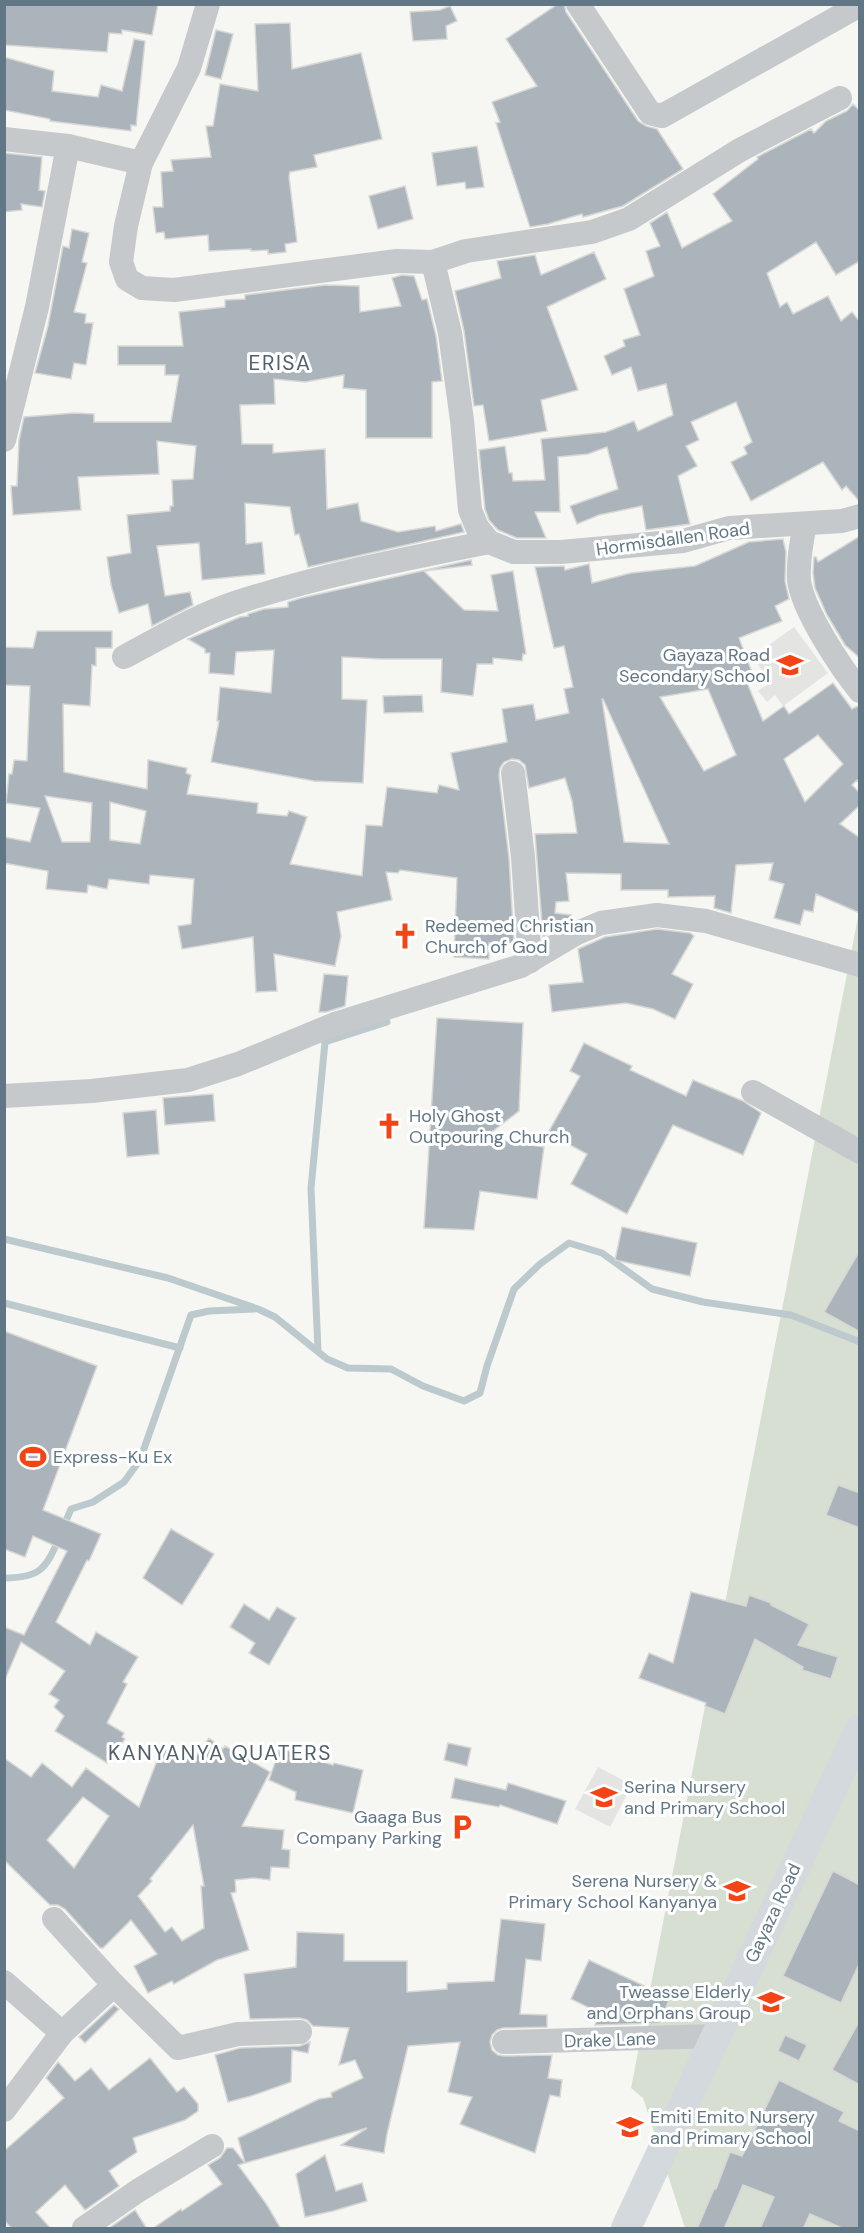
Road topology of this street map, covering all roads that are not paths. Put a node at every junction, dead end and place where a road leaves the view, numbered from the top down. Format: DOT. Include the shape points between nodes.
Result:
graph roads {
  1 [pos="208,4"];
  2 [pos="578,4"];
  3 [pos="850,10"];
  4 [pos="840,98"];
  5 [pos="4,139"];
  6 [pos="68,146"];
  7 [pos="141,163"];
  8 [pos="433,262"];
  9 [pos="4,440"];
  10 [pos="860,516"];
  11 [pos="805,524"];
  12 [pos="489,542"];
  13 [pos="124,657"];
  14 [pos="860,691"];
  15 [pos="513,773"];
  16 [pos="530,961"];
  17 [pos="860,965"];
  18 [pos="753,1092"];
  19 [pos="4,1096"];
  20 [pos="860,1152"];
  21 [pos="860,1729"];
  22 [pos="54,1918"];
  23 [pos="4,1982"];
  24 [pos="114,1985"];
  25 [pos="300,2032"];
  26 [pos="62,2033"];
  27 [pos="716,2036"];
  28 [pos="504,2042"];
  29 [pos="4,2110"];
  30 [pos="212,2146"];
  31 [pos="84,2229"];
  32 [pos="626,2229"];
  1 -- 7 [label="street" via="189,68"];
  2 -- 3 [label="street" via="650,113 662,116"];
  4 -- 8 [label="street" via="740,150 629,219 592,232 466,251"];
  5 -- 6 [label="street"];
  6 -- 7 [label="street"];
  6 -- 9 [label="street" via="37,307"];
  7 -- 8 [label="street" via="121,262 127,279 142,288 174,290 397,261"];
  8 -- 12 [label="street" via="450,333 470,510"];
  10 -- 11 [label="street, Hormisdallen Road"];
  11 -- 12 [label="street, Hormisdallen Road" via="729,528 683,541 561,552 514,552"];
  11 -- 14 [label="street" via="799,581 806,605 844,672"];
  12 -- 13 [label="street" via="319,579 233,604"];
  15 -- 16 [label="street"];
  16 -- 17 [label="street" via="577,933 601,924 657,915 706,921"];
  16 -- 19 [label="street" via="335,1024 188,1080"];
  18 -- 20 [label="street"];
  21 -- 27 [label="main road, Gayaza Road"];
  22 -- 24 [label="street"];
  23 -- 26 [label="street"];
  24 -- 25 [label="street" via="178,2048 238,2034"];
  24 -- 26 [label="street"];
  26 -- 29 [label="street"];
  27 -- 28 [label="street, Drake Lane"];
  27 -- 32 [label="main road, Gayaza Road"];
  30 -- 31 [label="street"];
}
